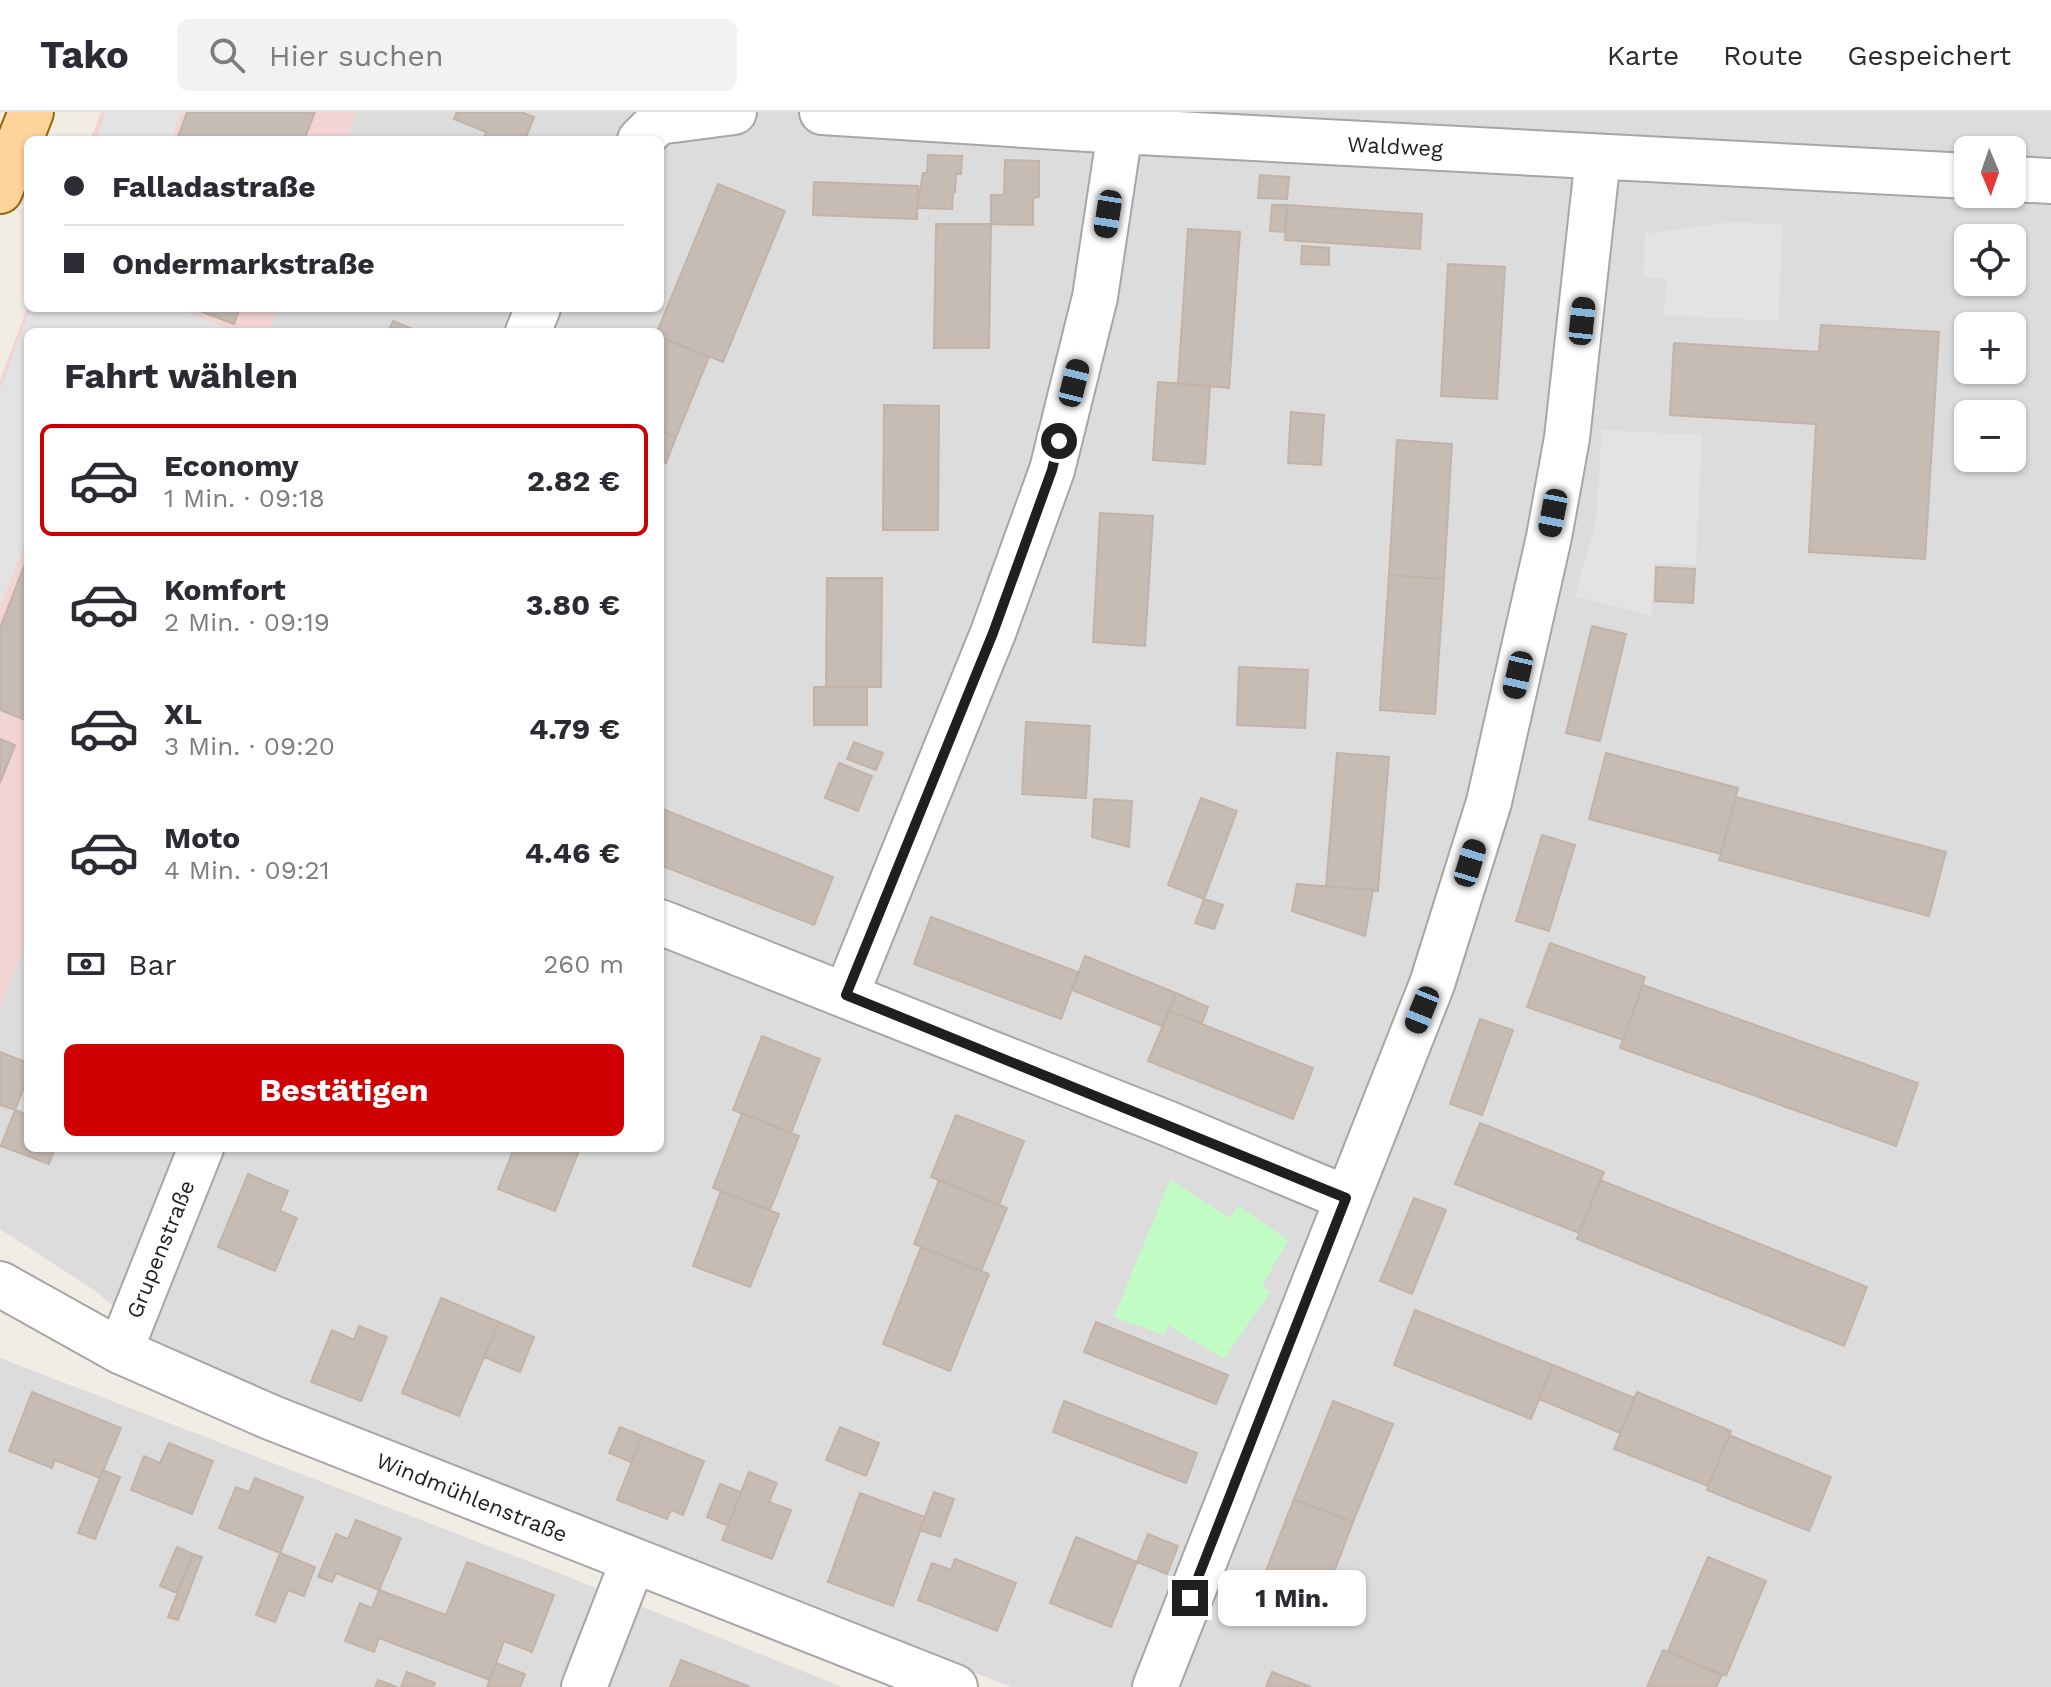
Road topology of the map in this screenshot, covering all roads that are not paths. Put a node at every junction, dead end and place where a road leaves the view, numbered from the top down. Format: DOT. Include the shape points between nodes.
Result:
graph roads {
  1 [pos="31,112"];
  2 [pos="734,112"];
  3 [pos="822,112"];
  4 [pos="946,116"];
  5 [pos="649,131"];
  6 [pos="1120,131"];
  7 [pos="1598,157"];
  8 [pos="1954,175"];
  9 [pos="2026,180"];
  10 [pos="2051,181"];
  11 [pos="0,191"];
  12 [pos="664,924"];
  13 [pos="846,995"];
  14 [pos="199,1152"];
  15 [pos="1346,1198"];
  16 [pos="0,1284"];
  17 [pos="120,1351"];
  18 [pos="633,1561"];
  19 [pos="584,1687"];
  20 [pos="955,1687"];
  21 [pos="1155,1687"];
  1 -- 11 [label="main road"];
  2 -- 5 [label="street"];
  3 -- 4 [label="street, Waldweg"];
  4 -- 6 [label="street, Waldweg"];
  6 -- 7 [label="street, Waldweg"];
  6 -- 13 [label="street" via="1095,297 1052,470 993,633"];
  7 -- 8 [label="street, Waldweg"];
  7 -- 15 [label="street" via="1567,438 1489,802 1432,984"];
  9 -- 10 [label="street"];
  12 -- 13 [label="street"];
  13 -- 15 [label="street"];
  14 -- 17 [label="street, Grupenstraße"];
  15 -- 21 [label="street"];
  16 -- 17 [label="street, Windmühlenstraße"];
  17 -- 18 [label="street, Windmühlenstraße" via="270,1417"];
  18 -- 19 [label="street"];
  18 -- 20 [label="street, Windmühlenstraße"];
}
